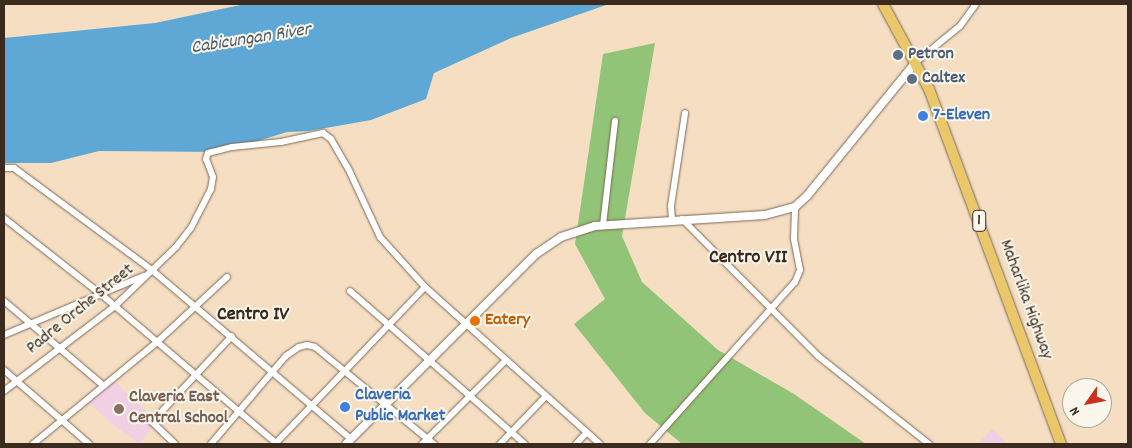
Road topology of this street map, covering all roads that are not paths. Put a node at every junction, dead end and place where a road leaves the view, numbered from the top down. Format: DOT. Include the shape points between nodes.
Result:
graph roads {
  1 [pos="883,4"];
  2 [pos="976,4"];
  3 [pos="916,62"];
  4 [pos="685,113"];
  5 [pos="615,121"];
  6 [pos="5,170"];
  7 [pos="795,207"];
  8 [pos="4,218"];
  9 [pos="682,219"];
  10 [pos="672,220"];
  11 [pos="603,225"];
  12 [pos="152,272"];
  13 [pos="227,277"];
  14 [pos="426,287"];
  15 [pos="350,291"];
  16 [pos="102,294"];
  17 [pos="4,301"];
  18 [pos="114,306"];
  19 [pos="196,307"];
  20 [pos="772,310"];
  21 [pos="30,323"];
  22 [pos="466,324"];
  23 [pos="390,325"];
  24 [pos="4,334"];
  25 [pos="232,336"];
  26 [pos="156,343"];
  27 [pos="59,347"];
  28 [pos="429,360"];
  29 [pos="506,360"];
  30 [pos="4,370"];
  31 [pos="345,371"];
  32 [pos="275,372"];
  33 [pos="195,375"];
  34 [pos="16,381"];
  35 [pos="104,386"];
  36 [pos="4,391"];
  37 [pos="470,396"];
  38 [pos="546,396"];
  39 [pos="386,404"];
  40 [pos="313,405"];
  41 [pos="240,412"];
  42 [pos="62,422"];
  43 [pos="511,432"];
  44 [pos="587,432"];
  45 [pos="428,439"];
  46 [pos="352,442"];
  47 [pos="33,444"];
  48 [pos="89,444"];
  49 [pos="175,444"];
  50 [pos="211,444"];
  51 [pos="276,444"];
  52 [pos="422,444"];
  53 [pos="434,444"];
  54 [pos="500,444"];
  55 [pos="525,444"];
  56 [pos="576,444"];
  57 [pos="600,444"];
  58 [pos="650,444"];
  59 [pos="929,444"];
  60 [pos="1061,444"];
  1 -- 3 [label="highway, Maharlika Highway / 1"];
  2 -- 3 [label="street" via="960,26"];
  3 -- 7 [label="street"];
  3 -- 60 [label="highway, Maharlika Highway / 1" via="933,98"];
  4 -- 10 [label="street" via="671,206"];
  5 -- 11 [label="street"];
  6 -- 12 [label="street" via="14,168"];
  7 -- 9 [label="street" via="765,215"];
  7 -- 20 [label="street" via="794,238 799,274"];
  8 -- 16 [label="street"];
  9 -- 10 [label="street"];
  9 -- 20 [label="street"];
  10 -- 11 [label="street"];
  11 -- 22 [label="street" via="561,237 536,254"];
  12 -- 14 [label="street, Padre Orche Street" via="176,247 202,209 213,177 206,159 208,153 323,133 331,139 348,168 385,244"];
  12 -- 16 [label="street"];
  12 -- 18 [label="street, Padre Orche Street"];
  12 -- 19 [label="street"];
  13 -- 19 [label="street"];
  14 -- 22 [label="street"];
  14 -- 23 [label="street"];
  15 -- 23 [label="street"];
  16 -- 18 [label="street"];
  16 -- 21 [label="street"];
  17 -- 21 [label="street"];
  18 -- 26 [label="street"];
  18 -- 27 [label="street, Padre Orche Street"];
  19 -- 25 [label="street"];
  19 -- 26 [label="street"];
  20 -- 58 [label="street"];
  20 -- 59 [label="street" via="837,373"];
  21 -- 24 [label="street"];
  21 -- 27 [label="street"];
  22 -- 28 [label="street"];
  22 -- 29 [label="street"];
  23 -- 28 [label="street"];
  23 -- 31 [label="street"];
  25 -- 32 [label="street"];
  25 -- 33 [label="street"];
  26 -- 33 [label="street"];
  26 -- 35 [label="street"];
  27 -- 34 [label="street, Padre Orche Street"];
  27 -- 35 [label="street"];
  28 -- 37 [label="street"];
  28 -- 39 [label="street"];
  29 -- 37 [label="street"];
  29 -- 38 [label="street"];
  30 -- 34 [label="street"];
  31 -- 32 [label="street" via="315,347 307,345 291,352"];
  31 -- 39 [label="street"];
  31 -- 40 [label="street"];
  32 -- 40 [label="street"];
  32 -- 41 [label="street"];
  33 -- 41 [label="street"];
  33 -- 49 [label="street" via="152,422"];
  34 -- 36 [label="street, Padre Orche Street"];
  34 -- 42 [label="street"];
  35 -- 42 [label="street"];
  37 -- 43 [label="street"];
  37 -- 45 [label="street"];
  38 -- 43 [label="street"];
  38 -- 44 [label="street"];
  39 -- 45 [label="street"];
  39 -- 46 [label="street"];
  40 -- 46 [label="street"];
  40 -- 51 [label="street"];
  41 -- 50 [label="street"];
  41 -- 51 [label="street"];
  42 -- 47 [label="street"];
  42 -- 48 [label="street"];
  43 -- 54 [label="street"];
  43 -- 55 [label="street"];
  44 -- 56 [label="street"];
  44 -- 57 [label="street"];
  45 -- 52 [label="street"];
  45 -- 53 [label="street"];
}
